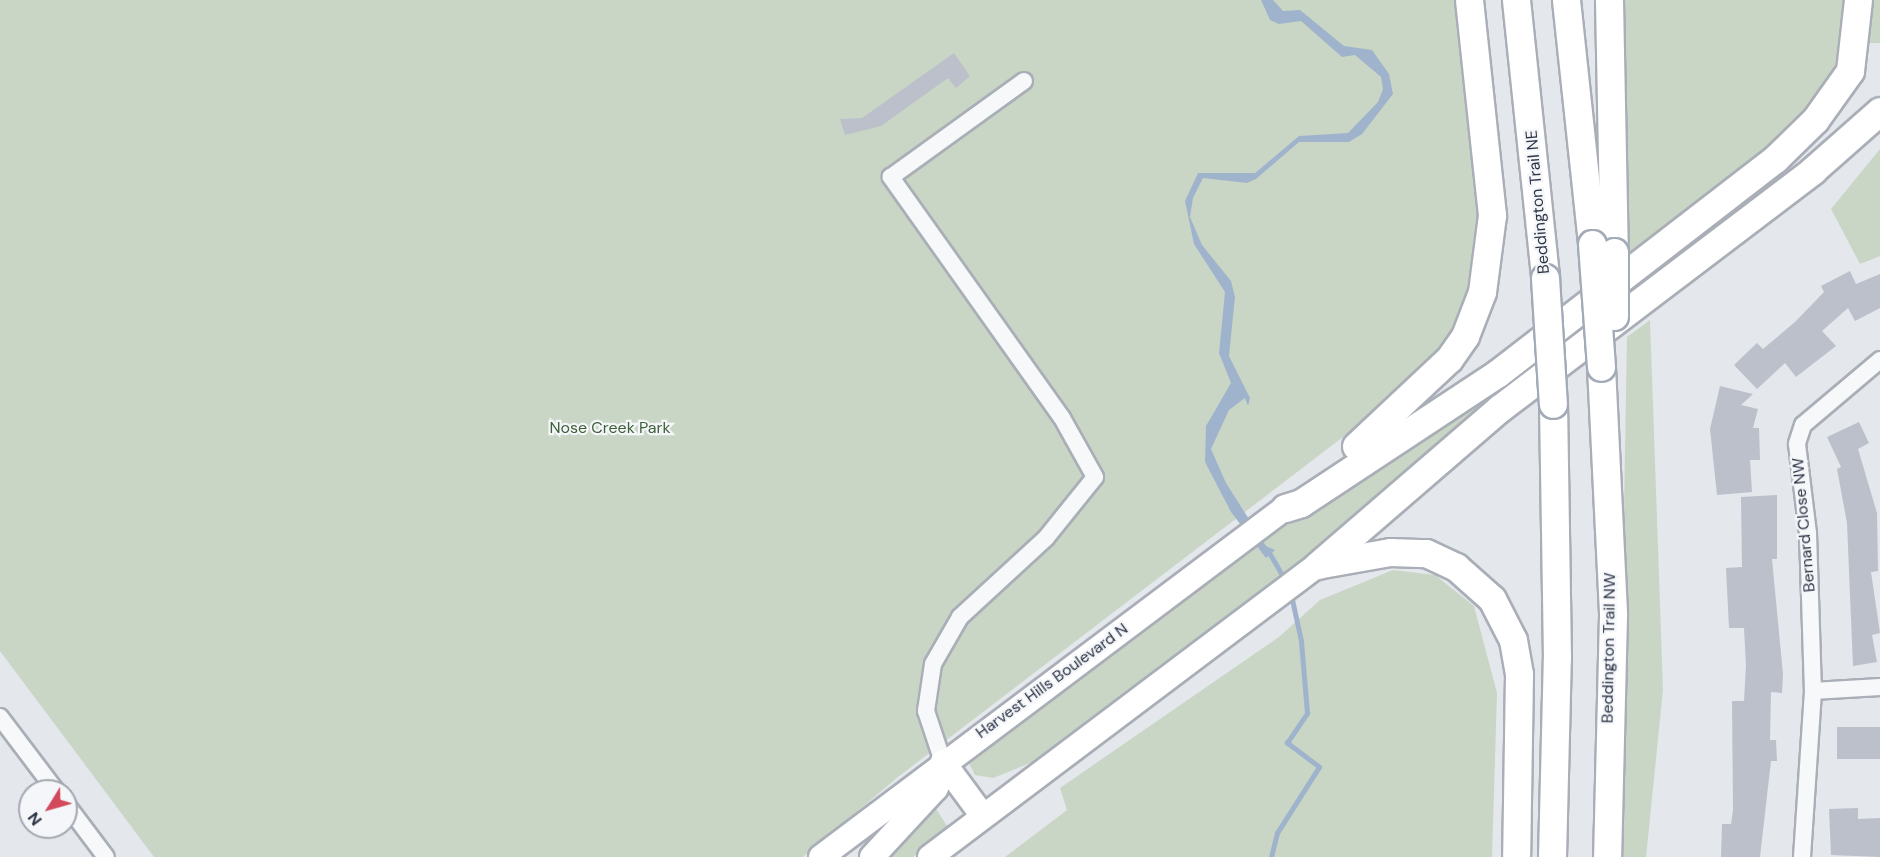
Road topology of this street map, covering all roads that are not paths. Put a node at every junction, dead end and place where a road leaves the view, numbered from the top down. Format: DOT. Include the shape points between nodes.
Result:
graph roads {
  1 [pos="1469,0"];
  2 [pos="1516,0"];
  3 [pos="1566,0"];
  4 [pos="1609,0"];
  5 [pos="1858,0"];
  6 [pos="1024,81"];
  7 [pos="1880,111"];
  8 [pos="1603,248"];
  9 [pos="1880,360"];
  10 [pos="1285,508"];
  11 [pos="1318,564"];
  12 [pos="1880,687"];
  13 [pos="1813,691"];
  14 [pos="0,717"];
  15 [pos="943,762"];
  16 [pos="47,779"];
  17 [pos="983,816"];
  18 [pos="78,820"];
  19 [pos="106,857"];
  20 [pos="821,857"];
  21 [pos="872,857"];
  22 [pos="930,857"];
  23 [pos="1516,857"];
  24 [pos="1552,857"];
  25 [pos="1607,857"];
  26 [pos="1802,857"];
  1 -- 10 [label="main road" via="1492,215 1488,269 1475,316 1421,389 1290,497"];
  2 -- 24 [label="main road, Beddington Trail NE, bridge" via="1545,278 1553,404 1557,658"];
  3 -- 8 [label="main road"];
  4 -- 8 [label="main road"];
  5 -- 10 [label="main road" via="1856,52 1850,71 1815,120 1775,159 1498,373 1301,503"];
  6 -- 15 [label="street" via="891,177 1062,418 1095,477 1046,538 960,617 933,663 926,711"];
  7 -- 11 [label="main road" via="1814,170 1500,408"];
  8 -- 25 [label="main road, Beddington Trail NW, bridge" via="1613,615"];
  9 -- 13 [label="street, Bernard Close NW" via="1803,425 1797,444 1808,533"];
  10 -- 15 [label="main road, Harvest Hills Boulevard N"];
  11 -- 17 [label="main road"];
  11 -- 23 [label="main road" via="1390,552 1426,553 1456,567 1492,599 1513,640 1519,675"];
  12 -- 13 [label="street"];
  13 -- 26 [label="street, Bernard Close NW"];
  14 -- 16 [label="street"];
  15 -- 17 [label="main road"];
  15 -- 20 [label="main road, Harvest Hills Boulevard N"];
  15 -- 21 [label="main road" via="936,788"];
  17 -- 22 [label="main road"];
  18 -- 19 [label="street"];
}
